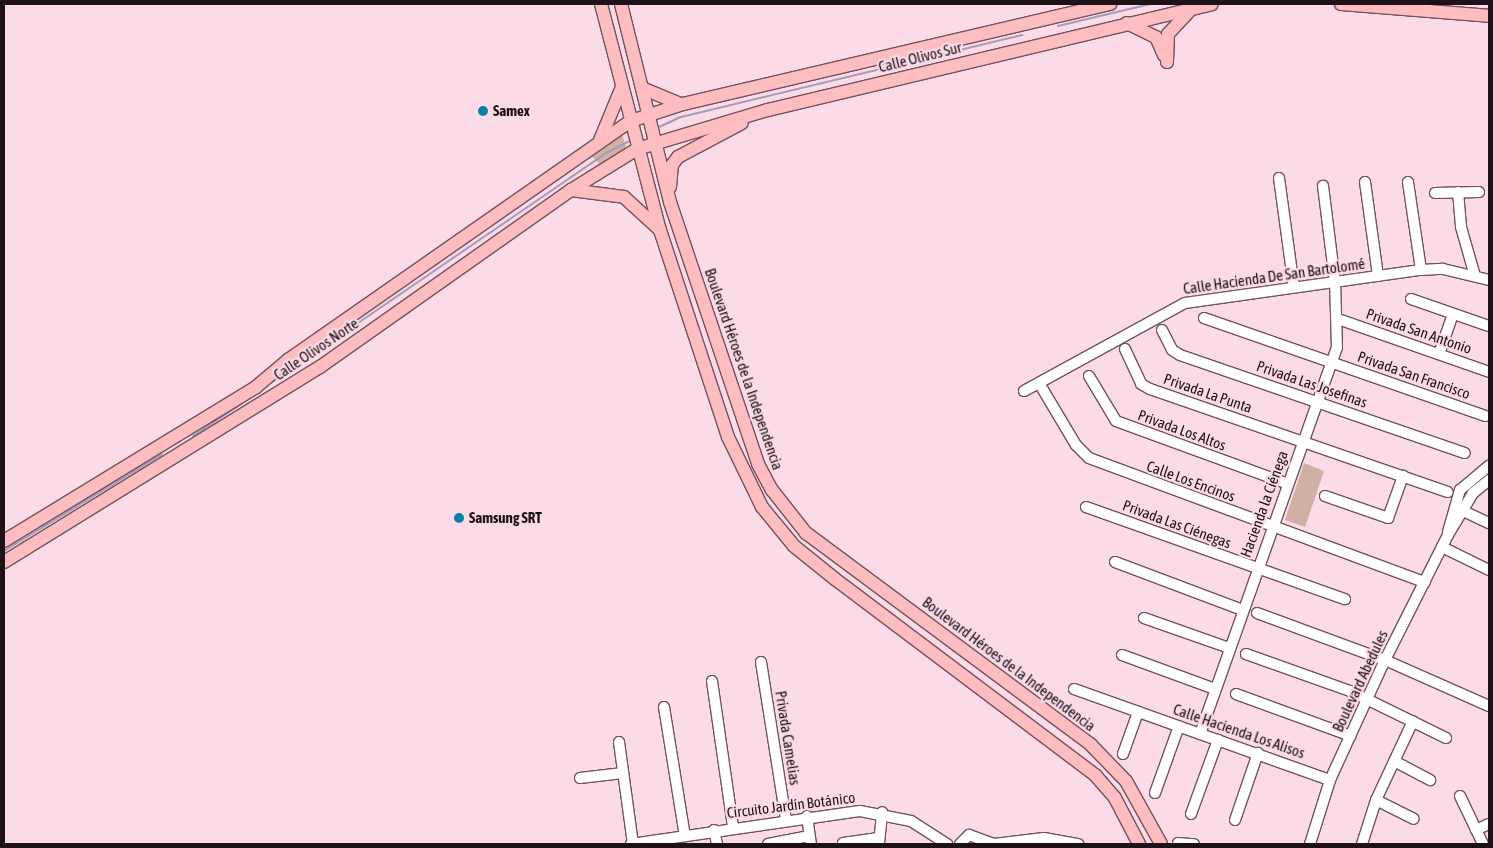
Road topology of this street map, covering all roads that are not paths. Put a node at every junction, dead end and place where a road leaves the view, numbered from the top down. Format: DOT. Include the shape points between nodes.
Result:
graph roads {
  1 [pos="601,4"];
  2 [pos="621,4"];
  3 [pos="1110,4"];
  4 [pos="1212,4"];
  5 [pos="1342,4"];
  6 [pos="1400,6"];
  7 [pos="1192,8"];
  8 [pos="1489,16"];
  9 [pos="1127,23"];
  10 [pos="622,87"];
  11 [pos="642,88"];
  12 [pos="683,104"];
  13 [pos="768,110"];
  14 [pos="648,115"];
  15 [pos="631,122"];
  16 [pos="654,142"];
  17 [pos="597,143"];
  18 [pos="637,149"];
  19 [pos="1279,178"];
  20 [pos="1365,182"];
  21 [pos="1408,182"];
  22 [pos="1323,186"];
  23 [pos="571,190"];
  24 [pos="1458,192"];
  25 [pos="1479,192"];
  26 [pos="1435,193"];
  27 [pos="670,202"];
  28 [pos="660,230"];
  29 [pos="1421,270"];
  30 [pos="1378,276"];
  31 [pos="1475,276"];
  32 [pos="1489,280"];
  33 [pos="1335,282"];
  34 [pos="1294,287"];
  35 [pos="1411,299"];
  36 [pos="1453,314"];
  37 [pos="1204,318"];
  38 [pos="1338,319"];
  39 [pos="1489,326"];
  40 [pos="1162,330"];
  41 [pos="1125,349"];
  42 [pos="1439,354"];
  43 [pos="1332,362"];
  44 [pos="1489,372"];
  45 [pos="1089,376"];
  46 [pos="1040,383"];
  47 [pos="1024,391"];
  48 [pos="1317,401"];
  49 [pos="1486,416"];
  50 [pos="1303,441"];
  51 [pos="1465,453"];
  52 [pos="1489,466"];
  53 [pos="1404,476"];
  54 [pos="1489,480"];
  55 [pos="1288,484"];
  56 [pos="1448,492"];
  57 [pos="1325,496"];
  58 [pos="1454,507"];
  59 [pos="1086,508"];
  60 [pos="1465,512"];
  61 [pos="1489,523"];
  62 [pos="1273,526"];
  63 [pos="1448,535"];
  64 [pos="4,541"];
  65 [pos="794,546"];
  66 [pos="1442,547"];
  67 [pos="836,555"];
  68 [pos="4,562"];
  69 [pos="1115,562"];
  70 [pos="1257,568"];
  71 [pos="1489,570"];
  72 [pos="1425,582"];
  73 [pos="1345,599"];
  74 [pos="1243,610"];
  75 [pos="1258,613"];
  76 [pos="1144,618"];
  77 [pos="1229,648"];
  78 [pos="1246,654"];
  79 [pos="1122,655"];
  80 [pos="1385,660"];
  81 [pos="761,662"];
  82 [pos="712,681"];
  83 [pos="1215,689"];
  84 [pos="1074,690"];
  85 [pos="1236,694"];
  86 [pos="1367,700"];
  87 [pos="1489,706"];
  88 [pos="664,708"];
  89 [pos="1138,712"];
  90 [pos="1413,722"];
  91 [pos="1179,726"];
  92 [pos="1200,734"];
  93 [pos="1351,736"];
  94 [pos="1446,738"];
  95 [pos="1218,740"];
  96 [pos="619,742"];
  97 [pos="1258,753"];
  98 [pos="1123,754"];
  99 [pos="1394,761"];
  100 [pos="622,773"];
  101 [pos="580,778"];
  102 [pos="1330,780"];
  103 [pos="1430,780"];
  104 [pos="1154,793"];
  105 [pos="1460,796"];
  106 [pos="1376,800"];
  107 [pos="882,812"];
  108 [pos="1191,814"];
  109 [pos="807,816"];
  110 [pos="786,819"];
  111 [pos="1414,819"];
  112 [pos="1235,820"];
  113 [pos="1489,824"];
  114 [pos="733,827"];
  115 [pos="714,830"];
  116 [pos="1476,830"];
  117 [pos="685,836"];
  118 [pos="810,840"];
  119 [pos="879,841"];
  120 [pos="664,842"];
  121 [pos="844,843"];
  122 [pos="1178,843"];
  123 [pos="1366,843"];
  124 [pos="632,844"];
  125 [pos="717,844"];
  126 [pos="768,844"];
  127 [pos="947,844"];
  128 [pos="960,844"];
  129 [pos="1078,844"];
  130 [pos="1139,844"];
  131 [pos="1161,844"];
  132 [pos="1194,844"];
  133 [pos="1310,844"];
  134 [pos="1483,844"];
  1 -- 10 [label="main road"];
  2 -- 11 [label="main road, Boulevard Héroes de la Independencia"];
  3 -- 12 [label="main road, Calle Olivos Sur"];
  4 -- 7 [label="main road, Calle Olivos Sur"];
  5 -- 6 [label="main road"];
  6 -- 8 [label="main road"];
  7 -- 9 [label="main road, Calle Olivos Sur"];
  7 -- 9 [label="main road" via="1162,36"];
  9 -- 13 [label="main road, Calle Olivos Sur"];
  10 -- 15 [label="main road"];
  10 -- 17 [label="main road"];
  11 -- 12 [label="main road" via="662,100"];
  11 -- 14 [label="main road, Boulevard Héroes de la Independencia"];
  12 -- 14 [label="main road, Calle Olivos Sur"];
  13 -- 16 [label="main road, Calle Olivos Sur"];
  13 -- 27 [label="main road" via="678,157 669,175"];
  14 -- 15 [label="main road, Calle Olivos Sur"];
  14 -- 16 [label="main road, Boulevard Héroes de la Independencia"];
  15 -- 17 [label="main road, Calle Olivos Norte"];
  15 -- 18 [label="main road"];
  16 -- 18 [label="main road, Calle Olivos Sur"];
  16 -- 27 [label="main road, Boulevard Héroes de la Independencia"];
  17 -- 64 [label="main road, Calle Olivos Norte" via="288,360 256,387"];
  18 -- 23 [label="main road, Calle Olivos Norte"];
  18 -- 28 [label="main road"];
  19 -- 34 [label="street"];
  20 -- 30 [label="street"];
  21 -- 29 [label="street"];
  22 -- 33 [label="street, Hacienda la Ciénega"];
  23 -- 28 [label="main road" via="624,198"];
  23 -- 68 [label="main road, Calle Olivos Norte" via="340,355"];
  24 -- 25 [label="street"];
  24 -- 26 [label="street"];
  24 -- 31 [label="street" via="1460,227"];
  27 -- 67 [label="main road, Boulevard Héroes de la Independencia" via="758,464 806,533"];
  28 -- 65 [label="main road" via="740,465 762,507"];
  29 -- 30 [label="street, Calle Hacienda De San Bartolomé"];
  29 -- 31 [label="street, Calle Hacienda De San Bartolomé"];
  30 -- 33 [label="street, Calle Hacienda De San Bartolomé"];
  31 -- 32 [label="street, Calle Hacienda De San Bartolomé"];
  33 -- 34 [label="street, Calle Hacienda De San Bartolomé"];
  33 -- 38 [label="street, Hacienda la Ciénega"];
  34 -- 46 [label="street, Calle Hacienda De San Bartolomé" via="1173,307"];
  35 -- 36 [label="street"];
  36 -- 39 [label="street"];
  36 -- 42 [label="street"];
  37 -- 43 [label="street, Privada San Francisco"];
  38 -- 42 [label="street, Privada San Antonio"];
  38 -- 43 [label="street, Hacienda la Ciénega"];
  40 -- 48 [label="street, Privada Las Josefinas" via="1175,353"];
  41 -- 50 [label="street, Privada La Punta" via="1145,387"];
  42 -- 44 [label="street, Privada San Antonio"];
  43 -- 48 [label="street, Hacienda la Ciénega"];
  43 -- 49 [label="street, Privada San Francisco"];
  45 -- 55 [label="street, Privada Los Altos" via="1116,421"];
  46 -- 47 [label="street, Calle Hacienda De San Bartolomé"];
  46 -- 62 [label="street, Calle Los Encinos" via="1076,445 1089,458"];
  48 -- 50 [label="street, Hacienda la Ciénega"];
  48 -- 51 [label="street, Privada Las Josefinas"];
  50 -- 53 [label="street, Privada La Punta"];
  50 -- 55 [label="street, Hacienda la Ciénega"];
  52 -- 58 [label="street, Boulevard Abedules" via="1462,487"];
  53 -- 56 [label="street, Privada La Punta"];
  53 -- 57 [label="street" via="1388,518"];
  54 -- 60 [label="street, Boulevard Abedules" via="1474,493"];
  55 -- 62 [label="street, Hacienda la Ciénega"];
  58 -- 60 [label="street"];
  58 -- 63 [label="street, Boulevard Abedules"];
  59 -- 70 [label="street, Privada Las Ciénegas"];
  60 -- 61 [label="street"];
  60 -- 63 [label="street, Boulevard Abedules"];
  62 -- 70 [label="street, Hacienda la Ciénega"];
  62 -- 72 [label="street, Calle Los Encinos"];
  63 -- 66 [label="street, Boulevard Abedules"];
  65 -- 67 [label="main road" via="824,560"];
  65 -- 130 [label="main road" via="1096,776 1115,798"];
  66 -- 71 [label="street"];
  66 -- 72 [label="street, Boulevard Abedules"];
  67 -- 131 [label="main road, Boulevard Héroes de la Independencia" via="1091,745 1126,781"];
  69 -- 74 [label="street"];
  70 -- 73 [label="street, Privada Las Ciénegas"];
  70 -- 74 [label="street, Hacienda la Ciénega"];
  72 -- 80 [label="street, Boulevard Abedules"];
  74 -- 77 [label="street, Hacienda la Ciénega"];
  75 -- 80 [label="street"];
  76 -- 77 [label="street"];
  77 -- 83 [label="street, Hacienda la Ciénega"];
  78 -- 86 [label="street"];
  79 -- 83 [label="street"];
  80 -- 86 [label="street, Boulevard Abedules"];
  80 -- 87 [label="street"];
  81 -- 110 [label="street, Privada Camelias"];
  82 -- 114 [label="street"];
  83 -- 92 [label="street, Hacienda la Ciénega"];
  84 -- 89 [label="street, Calle Hacienda Los Alisos"];
  85 -- 93 [label="street"];
  86 -- 90 [label="street"];
  86 -- 93 [label="street, Boulevard Abedules"];
  88 -- 117 [label="street"];
  89 -- 91 [label="street, Calle Hacienda Los Alisos"];
  89 -- 98 [label="street"];
  90 -- 94 [label="street"];
  90 -- 99 [label="street"];
  91 -- 92 [label="street, Calle Hacienda Los Alisos"];
  91 -- 104 [label="street"];
  92 -- 95 [label="street, Calle Hacienda Los Alisos"];
  93 -- 102 [label="street, Boulevard Abedules"];
  95 -- 97 [label="street, Calle Hacienda Los Alisos"];
  95 -- 108 [label="street"];
  96 -- 100 [label="street"];
  97 -- 102 [label="street, Calle Hacienda Los Alisos"];
  97 -- 112 [label="street"];
  99 -- 103 [label="street"];
  99 -- 106 [label="street"];
  100 -- 101 [label="street"];
  100 -- 124 [label="street"];
  102 -- 133 [label="street, Boulevard Abedules"];
  105 -- 116 [label="street"];
  106 -- 111 [label="street"];
  106 -- 123 [label="street"];
  107 -- 109 [label="street, Circuito Jardín Botánico"];
  107 -- 119 [label="street"];
  107 -- 127 [label="street, Circuito Jardín Botánico" via="911,821"];
  109 -- 110 [label="street, Circuito Jardín Botánico"];
  109 -- 118 [label="street"];
  110 -- 114 [label="street, Circuito Jardín Botánico"];
  113 -- 116 [label="street"];
  114 -- 115 [label="street, Circuito Jardín Botánico"];
  115 -- 117 [label="street, Circuito Jardín Botánico"];
  115 -- 125 [label="street"];
  116 -- 134 [label="street"];
  117 -- 120 [label="street, Circuito Jardín Botánico"];
  118 -- 126 [label="street"];
  119 -- 121 [label="street"];
  120 -- 124 [label="street, Circuito Jardín Botánico"];
  122 -- 132 [label="street"];
  128 -- 129 [label="street" via="968,835 994,844 1044,838"];
}
